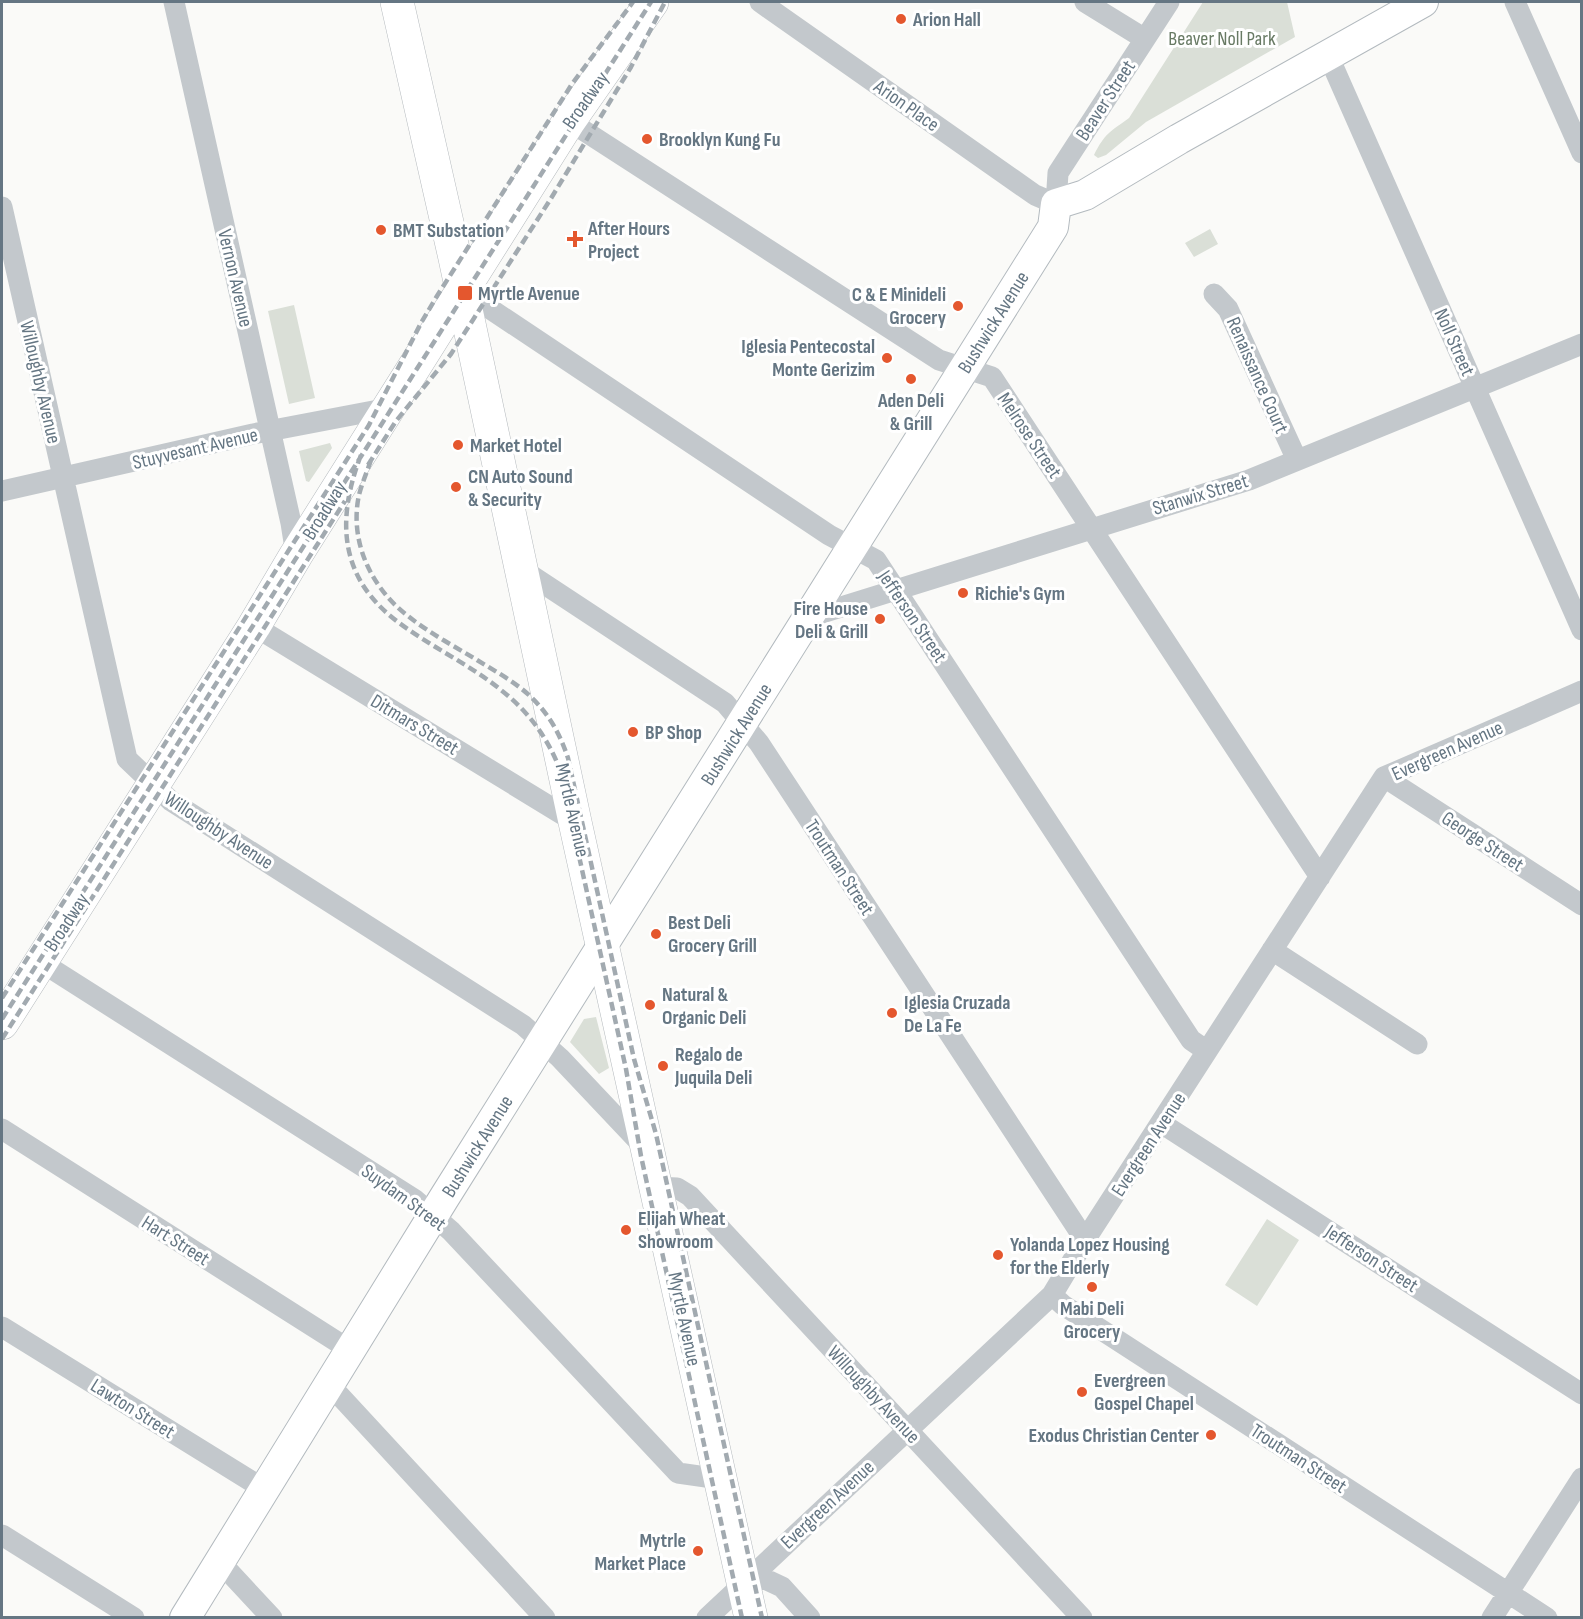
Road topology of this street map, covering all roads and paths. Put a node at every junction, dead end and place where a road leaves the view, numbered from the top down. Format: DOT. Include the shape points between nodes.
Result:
graph roads {
  1 [pos="174,2"];
  2 [pos="397,2"];
  3 [pos="760,2"];
  4 [pos="1085,2"];
  5 [pos="1169,2"];
  6 [pos="1423,2"];
  7 [pos="1515,2"];
  8 [pos="641,6"];
  9 [pos="1145,39"];
  10 [pos="1328,55"];
  11 [pos="569,121"];
  12 [pos="1581,153"];
  13 [pos="1056,204"];
  14 [pos="2,207"];
  15 [pos="462,290"];
  16 [pos="1214,294"];
  17 [pos="1581,344"];
  18 [pos="965,368"];
  19 [pos="1475,388"];
  20 [pos="389,408"];
  21 [pos="270,431"];
  22 [pos="1297,460"];
  23 [pos="62,477"];
  24 [pos="2,491"];
  25 [pos="1092,528"];
  26 [pos="853,548"];
  27 [pos="296,555"];
  28 [pos="520,568"];
  29 [pos="896,589"];
  30 [pos="809,617"];
  31 [pos="254,626"];
  32 [pos="1581,630"];
  33 [pos="1581,691"];
  34 [pos="742,724"];
  35 [pos="1384,777"];
  36 [pos="153,785"];
  37 [pos="575,822"];
  38 [pos="1320,877"];
  39 [pos="1581,905"];
  40 [pos="603,945"];
  41 [pos="1272,950"];
  42 [pos="41,962"];
  43 [pos="2,1023"];
  44 [pos="542,1042"];
  45 [pos="1417,1044"];
  46 [pos="1207,1051"];
  47 [pos="1161,1123"];
  48 [pos="2,1130"];
  49 [pos="649,1152"];
  50 [pos="657,1187"];
  51 [pos="434,1216"];
  52 [pos="1085,1240"];
  53 [pos="1052,1295"];
  54 [pos="2,1327"];
  55 [pos="351,1350"];
  56 [pos="329,1384"];
  57 [pos="1581,1394"];
  58 [pos="907,1430"];
  59 [pos="1581,1478"];
  60 [pos="720,1479"];
  61 [pos="264,1489"];
  62 [pos="2,1535"];
  63 [pos="220,1562"];
  64 [pos="743,1582"];
  65 [pos="1508,1592"];
  66 [pos="134,1617"];
  67 [pos="185,1617"];
  68 [pos="272,1617"];
  69 [pos="545,1617"];
  70 [pos="707,1617"];
  71 [pos="751,1617"];
  72 [pos="810,1617"];
  73 [pos="1082,1617"];
  74 [pos="1491,1617"];
  75 [pos="1547,1617"];
  1 -- 21 [label="street, Vernon Avenue"];
  2 -- 15 [label="main road, Myrtle Avenue"];
  3 -- 13 [label="street, Arion Place" via="1035,195"];
  4 -- 9 [label="street"];
  5 -- 9 [label="street, Beaver Street"];
  6 -- 10 [label="main road"];
  7 -- 12 [label="street"];
  8 -- 11 [label="main road, Broadway"];
  9 -- 13 [label="street, Beaver Street" via="1058,173"];
  10 -- 13 [label="main road" via="1085,195"];
  10 -- 19 [label="street, Noll Street"];
  11 -- 15 [label="main road, Broadway"];
  11 -- 18 [label="street, Melrose Street" via="939,360"];
  13 -- 18 [label="main road, Bushwick Avenue" via="1053,227"];
  14 -- 23 [label="street, Willoughby Avenue"];
  15 -- 20 [label="main road, Broadway"];
  15 -- 26 [label="street, Jefferson Street"];
  15 -- 28 [label="main road, Myrtle Avenue"];
  16 -- 22 [label="street, Renaissance Court" via="1228,309"];
  17 -- 19 [label="street, Stanwix Street"];
  18 -- 25 [label="street, Melrose Street" via="992,377"];
  18 -- 26 [label="main road, Bushwick Avenue"];
  19 -- 22 [label="street, Stanwix Street"];
  19 -- 32 [label="street, Noll Street"];
  20 -- 21 [label="street, Stuyvesant Avenue"];
  20 -- 27 [label="main road, Broadway"];
  21 -- 23 [label="street, Stuyvesant Avenue"];
  21 -- 27 [label="street, Vernon Avenue"];
  22 -- 25 [label="street, Stanwix Street" via="1250,480"];
  23 -- 24 [label="street, Stuyvesant Avenue"];
  23 -- 36 [label="street, Willoughby Avenue" via="127,759"];
  25 -- 29 [label="street, Stanwix Street"];
  25 -- 38 [label="street, Melrose Street"];
  26 -- 29 [label="street, Jefferson Street" via="876,560"];
  26 -- 30 [label="main road, Bushwick Avenue"];
  27 -- 31 [label="main road, Broadway"];
  28 -- 34 [label="street, Troutman Street" via="725,703"];
  28 -- 37 [label="main road, Myrtle Avenue"];
  29 -- 30 [label="street, Stanwix Street"];
  29 -- 46 [label="street, Jefferson Street" via="1191,1040"];
  30 -- 34 [label="main road, Bushwick Avenue"];
  31 -- 36 [label="main road, Broadway"];
  31 -- 37 [label="street, Ditmars Street"];
  33 -- 35 [label="street, Evergreen Avenue"];
  34 -- 40 [label="main road, Bushwick Avenue"];
  34 -- 52 [label="street, Troutman Street" via="759,743"];
  35 -- 38 [label="street, Evergreen Avenue"];
  35 -- 39 [label="street, George Street"];
  36 -- 42 [label="main road, Broadway"];
  36 -- 44 [label="street, Willoughby Avenue" via="171,801 523,1025"];
  37 -- 40 [label="main road, Myrtle Avenue"];
  38 -- 41 [label="street, Evergreen Avenue"];
  40 -- 44 [label="main road, Bushwick Avenue"];
  40 -- 49 [label="main road, Myrtle Avenue"];
  41 -- 45 [label="street"];
  41 -- 46 [label="street, Evergreen Avenue"];
  42 -- 43 [label="main road, Broadway"];
  42 -- 51 [label="street, Suydam Street" via="414,1199"];
  44 -- 49 [label="street, Willoughby Avenue"];
  44 -- 51 [label="main road, Bushwick Avenue"];
  46 -- 47 [label="street, Evergreen Avenue"];
  47 -- 52 [label="street, Evergreen Avenue"];
  47 -- 57 [label="street, Jefferson Street"];
  48 -- 55 [label="street, Hart Street"];
  49 -- 50 [label="main road, Myrtle Avenue"];
  50 -- 58 [label="street, Willoughby Avenue" via="677,1188 690,1196"];
  50 -- 60 [label="main road, Myrtle Avenue"];
  51 -- 55 [label="main road, Bushwick Avenue"];
  51 -- 60 [label="street, Suydam Street" via="678,1473"];
  52 -- 53 [label="street, Evergreen Avenue"];
  53 -- 58 [label="street, Evergreen Avenue"];
  53 -- 65 [label="street, Troutman Street"];
  54 -- 61 [label="street, Lawton Street"];
  55 -- 56 [label="main road, Bushwick Avenue"];
  56 -- 61 [label="main road, Bushwick Avenue"];
  56 -- 69 [label="street"];
  58 -- 64 [label="street, Evergreen Avenue"];
  58 -- 73 [label="street, Willoughby Avenue"];
  59 -- 65 [label="street"];
  60 -- 64 [label="main road, Myrtle Avenue"];
  61 -- 63 [label="main road, Bushwick Avenue"];
  62 -- 66 [label="street"];
  63 -- 67 [label="main road, Bushwick Avenue"];
  63 -- 68 [label="street"];
  64 -- 70 [label="street, Evergreen Avenue"];
  64 -- 71 [label="main road, Myrtle Avenue"];
  64 -- 72 [label="street" via="765,1579 782,1587"];
  65 -- 74 [label="street"];
  65 -- 75 [label="street, Troutman Street"];
}
